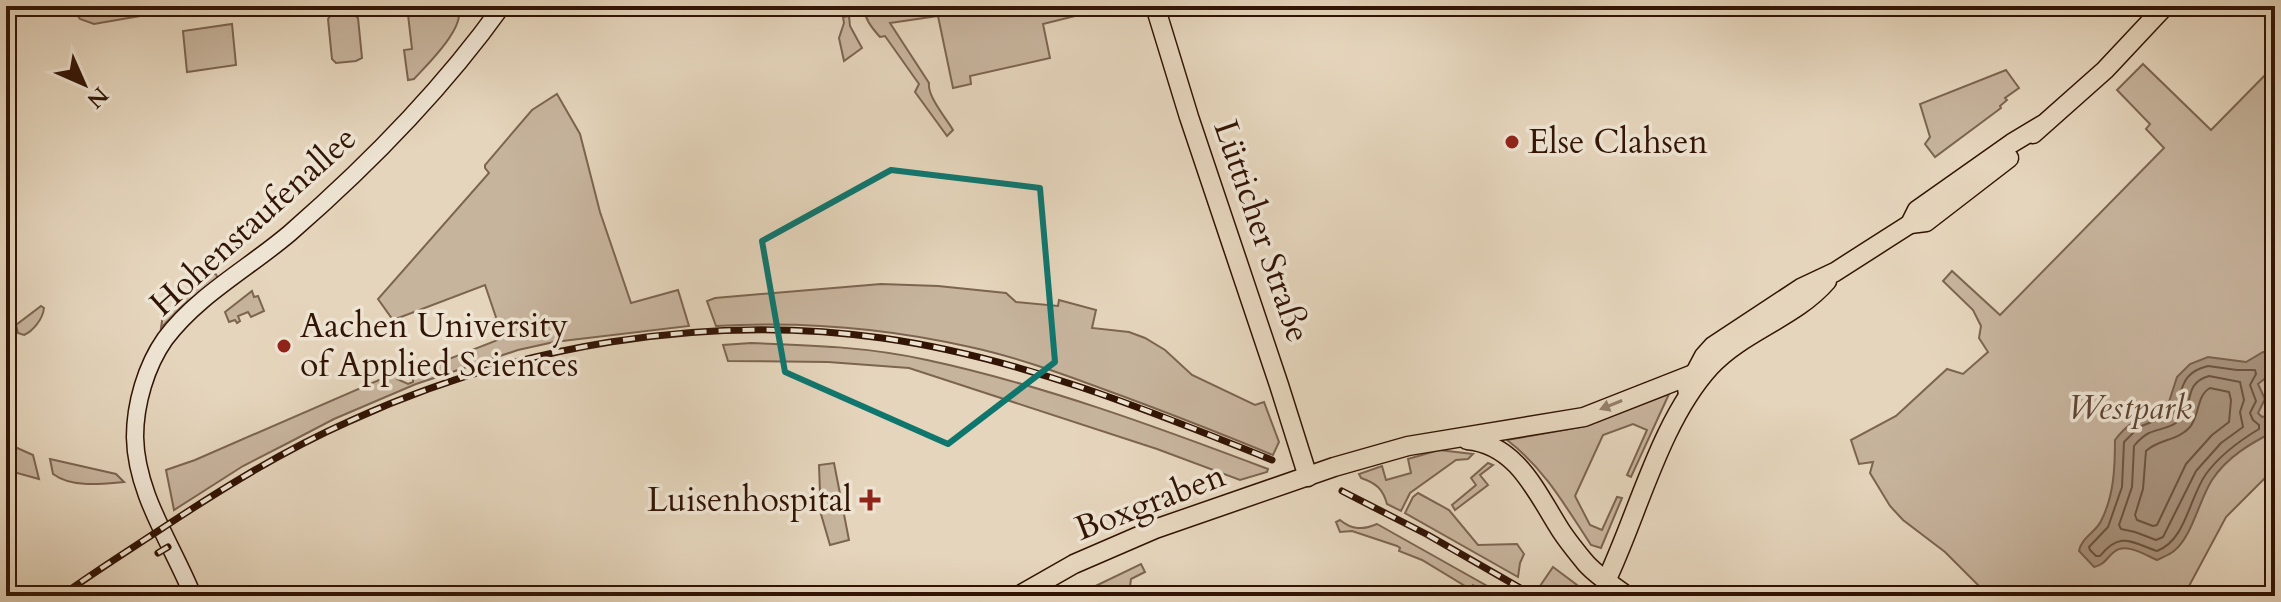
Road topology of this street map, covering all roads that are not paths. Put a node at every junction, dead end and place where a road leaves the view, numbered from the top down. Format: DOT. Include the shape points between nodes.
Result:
graph roads {
  1 [pos="502,6"];
  2 [pos="1155,6"];
  3 [pos="2165,6"];
  4 [pos="1695,375"];
  5 [pos="1456,439"];
  6 [pos="1308,477"];
  7 [pos="1606,581"];
  8 [pos="193,596"];
  9 [pos="1018,596"];
  10 [pos="1627,596"];
  1 -- 8 [label="main road, Hohenstaufenallee" via="366,163 192,311 156,355 138,410 139,472"];
  2 -- 6 [label="main road, Lütticher Straße"];
  3 -- 4 [label="main road" via="2105,70 2042,125 1917,210 1910,224 1726,336"];
  4 -- 5 [label="main road, Boxgraben, one-way" via="1584,417"];
  4 -- 7 [label="main road"];
  5 -- 6 [label="main road, Boxgraben" via="1408,446"];
  5 -- 7 [label="main road" via="1494,447 1515,462 1586,564"];
  6 -- 9 [label="main road, Boxgraben" via="1155,529 1074,564"];
  7 -- 10 [label="main road"];
}
